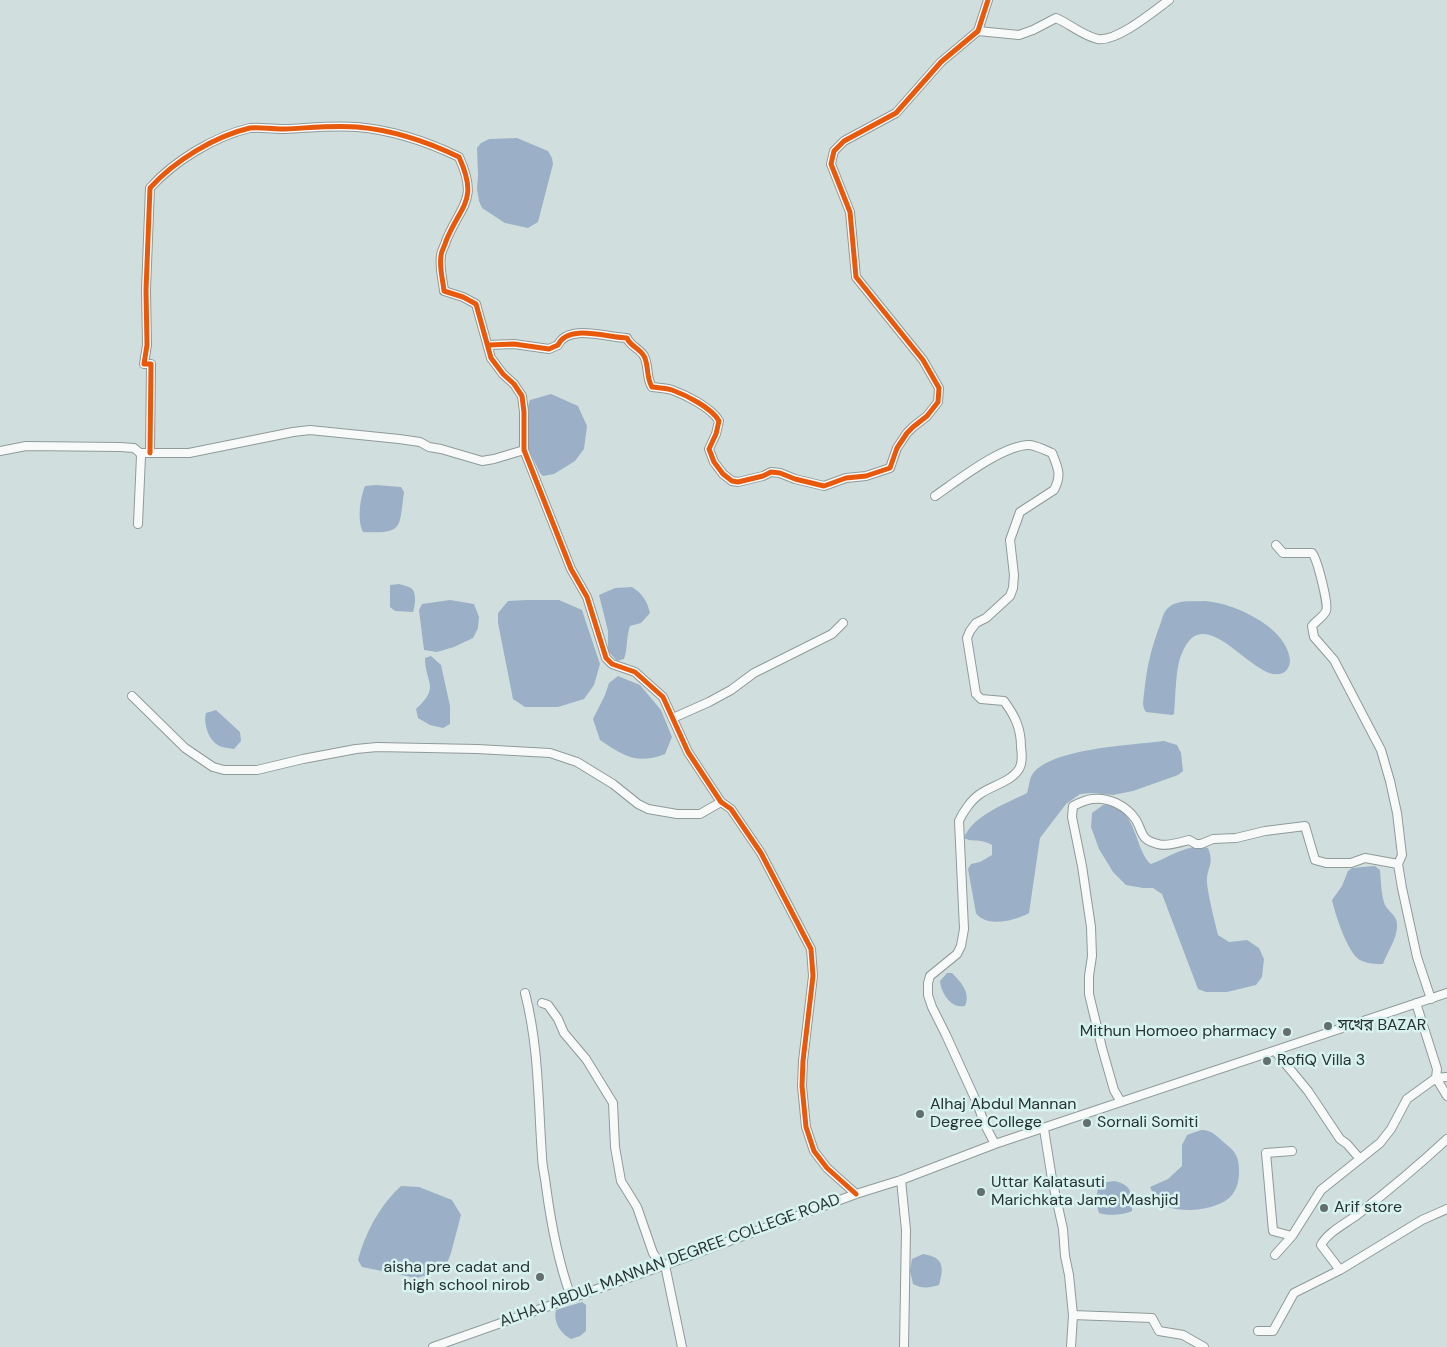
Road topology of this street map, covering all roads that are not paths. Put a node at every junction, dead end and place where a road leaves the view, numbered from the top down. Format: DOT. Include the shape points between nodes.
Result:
graph roads {
  1 [pos="988,0"];
  2 [pos="1169,0"];
  3 [pos="978,31"];
  4 [pos="488,345"];
  5 [pos="524,450"];
  6 [pos="0,451"];
  7 [pos="140,453"];
  8 [pos="150,453"];
  9 [pos="935,496"];
  10 [pos="138,524"];
  11 [pos="1276,545"];
  12 [pos="843,624"];
  13 [pos="132,696"];
  14 [pos="673,718"];
  15 [pos="721,802"];
  16 [pos="1398,864"];
  17 [pos="1447,993"];
  18 [pos="524,994"];
  19 [pos="1431,998"];
  20 [pos="542,1003"];
  21 [pos="1416,1003"];
  22 [pos="1275,1050"];
  23 [pos="1447,1077"];
  24 [pos="1436,1078"];
  25 [pos="1447,1096"];
  26 [pos="1121,1102"];
  27 [pos="1044,1129"];
  28 [pos="1447,1140"];
  29 [pos="995,1144"];
  30 [pos="1292,1151"];
  31 [pos="1360,1159"];
  32 [pos="901,1180"];
  33 [pos="856,1194"];
  34 [pos="1447,1209"];
  35 [pos="1292,1236"];
  36 [pos="1276,1254"];
  37 [pos="665,1265"];
  38 [pos="1340,1270"];
  39 [pos="571,1297"];
  40 [pos="1073,1315"];
  41 [pos="1258,1331"];
  42 [pos="433,1347"];
  43 [pos="682,1347"];
  44 [pos="904,1347"];
  45 [pos="1071,1347"];
  46 [pos="1204,1347"];
  1 -- 3 [label="street"];
  2 -- 3 [label="street" via="1110,39 1088,35 1056,18 1019,35"];
  3 -- 4 [label="street" via="941,62 896,114 844,141 834,151 831,164 850,212 856,277 923,360 939,388 938,402 907,433 890,468 824,486 771,472 738,482 722,474 709,449 719,421 715,414 671,390 652,387 645,357 627,338 584,333 564,337 549,349 514,344"];
  4 -- 5 [label="street" via="491,358 522,396"];
  4 -- 8 [label="street" via="476,304 444,291 440,256 469,191 459,157 398,135 357,127 252,128 210,143 162,175 150,188 144,364 151,364"];
  5 -- 8 [label="street" via="482,460 399,438 310,430 189,453"];
  5 -- 14 [label="street" via="571,569 586,597 606,658 612,664 635,672 647,682 663,697"];
  6 -- 7 [label="street" via="26,446 120,447 134,448"];
  7 -- 8 [label="street"];
  7 -- 10 [label="street"];
  9 -- 29 [label="street" via="1000,454 1027,445 1052,453 1059,470 1054,490 1020,512 1010,540 1014,575 1010,596 976,623 967,638 976,694 981,699 1004,701 1018,723 1022,755 1020,768 978,795 959,821 964,929 961,946 957,954 934,972 928,983 932,1007"];
  11 -- 16 [label="street" via="1283,553 1312,553 1316,558 1328,601 1326,612 1312,626 1314,637 1334,660 1382,750 1397,813 1402,855"];
  12 -- 14 [label="street" via="832,634 754,673 731,690"];
  13 -- 15 [label="street" via="186,748 213,767 224,770 257,770 377,747 535,752 550,753 577,762 648,809 700,814"];
  14 -- 15 [label="street" via="688,752"];
  15 -- 33 [label="street" via="731,809 761,853 811,949 813,976 802,1086 806,1127 814,1151 827,1168"];
  16 -- 19 [label="street" via="1417,957"];
  16 -- 26 [label="street" via="1365,858 1351,863 1326,864 1315,860 1305,826 1213,839 1202,844 1189,840 1159,845 1142,835 1136,820 1114,802 1090,799 1073,806 1072,817 1091,927 1091,1002 1114,1090"];
  17 -- 19 [label="street, ALHAJ ABDUL MANNAN DEGREE COLLEGE ROAD"];
  18 -- 39 [label="street" via="536,1049 542,1158 554,1241"];
  19 -- 21 [label="street, ALHAJ ABDUL MANNAN DEGREE COLLEGE ROAD"];
  20 -- 37 [label="street" via="548,1005 558,1019 564,1033 586,1059 613,1103 621,1181 638,1207 653,1254"];
  21 -- 22 [label="street, ALHAJ ABDUL MANNAN DEGREE COLLEGE ROAD"];
  21 -- 24 [label="street"];
  22 -- 26 [label="street, ALHAJ ABDUL MANNAN DEGREE COLLEGE ROAD"];
  22 -- 31 [label="street" via="1340,1139"];
  23 -- 24 [label="street"];
  24 -- 25 [label="street"];
  24 -- 31 [label="street" via="1407,1099 1391,1129"];
  26 -- 27 [label="street, ALHAJ ABDUL MANNAN DEGREE COLLEGE ROAD"];
  27 -- 29 [label="street, ALHAJ ABDUL MANNAN DEGREE COLLEGE ROAD"];
  27 -- 40 [label="street" via="1063,1229"];
  28 -- 38 [label="street" via="1324,1239 1321,1245"];
  29 -- 32 [label="street, ALHAJ ABDUL MANNAN DEGREE COLLEGE ROAD"];
  30 -- 35 [label="street" via="1266,1154 1272,1231"];
  31 -- 35 [label="street" via="1321,1190"];
  32 -- 33 [label="street, ALHAJ ABDUL MANNAN DEGREE COLLEGE ROAD"];
  32 -- 44 [label="street" via="906,1230"];
  33 -- 37 [label="street, ALHAJ ABDUL MANNAN DEGREE COLLEGE ROAD"];
  34 -- 38 [label="street" via="1422,1220"];
  35 -- 36 [label="street"];
  37 -- 39 [label="street, ALHAJ ABDUL MANNAN DEGREE COLLEGE ROAD"];
  37 -- 43 [label="street"];
  38 -- 41 [label="street" via="1294,1293 1272,1331"];
  39 -- 42 [label="street, ALHAJ ABDUL MANNAN DEGREE COLLEGE ROAD"];
  40 -- 45 [label="street"];
  40 -- 46 [label="street" via="1152,1318 1159,1331 1183,1335"];
}
